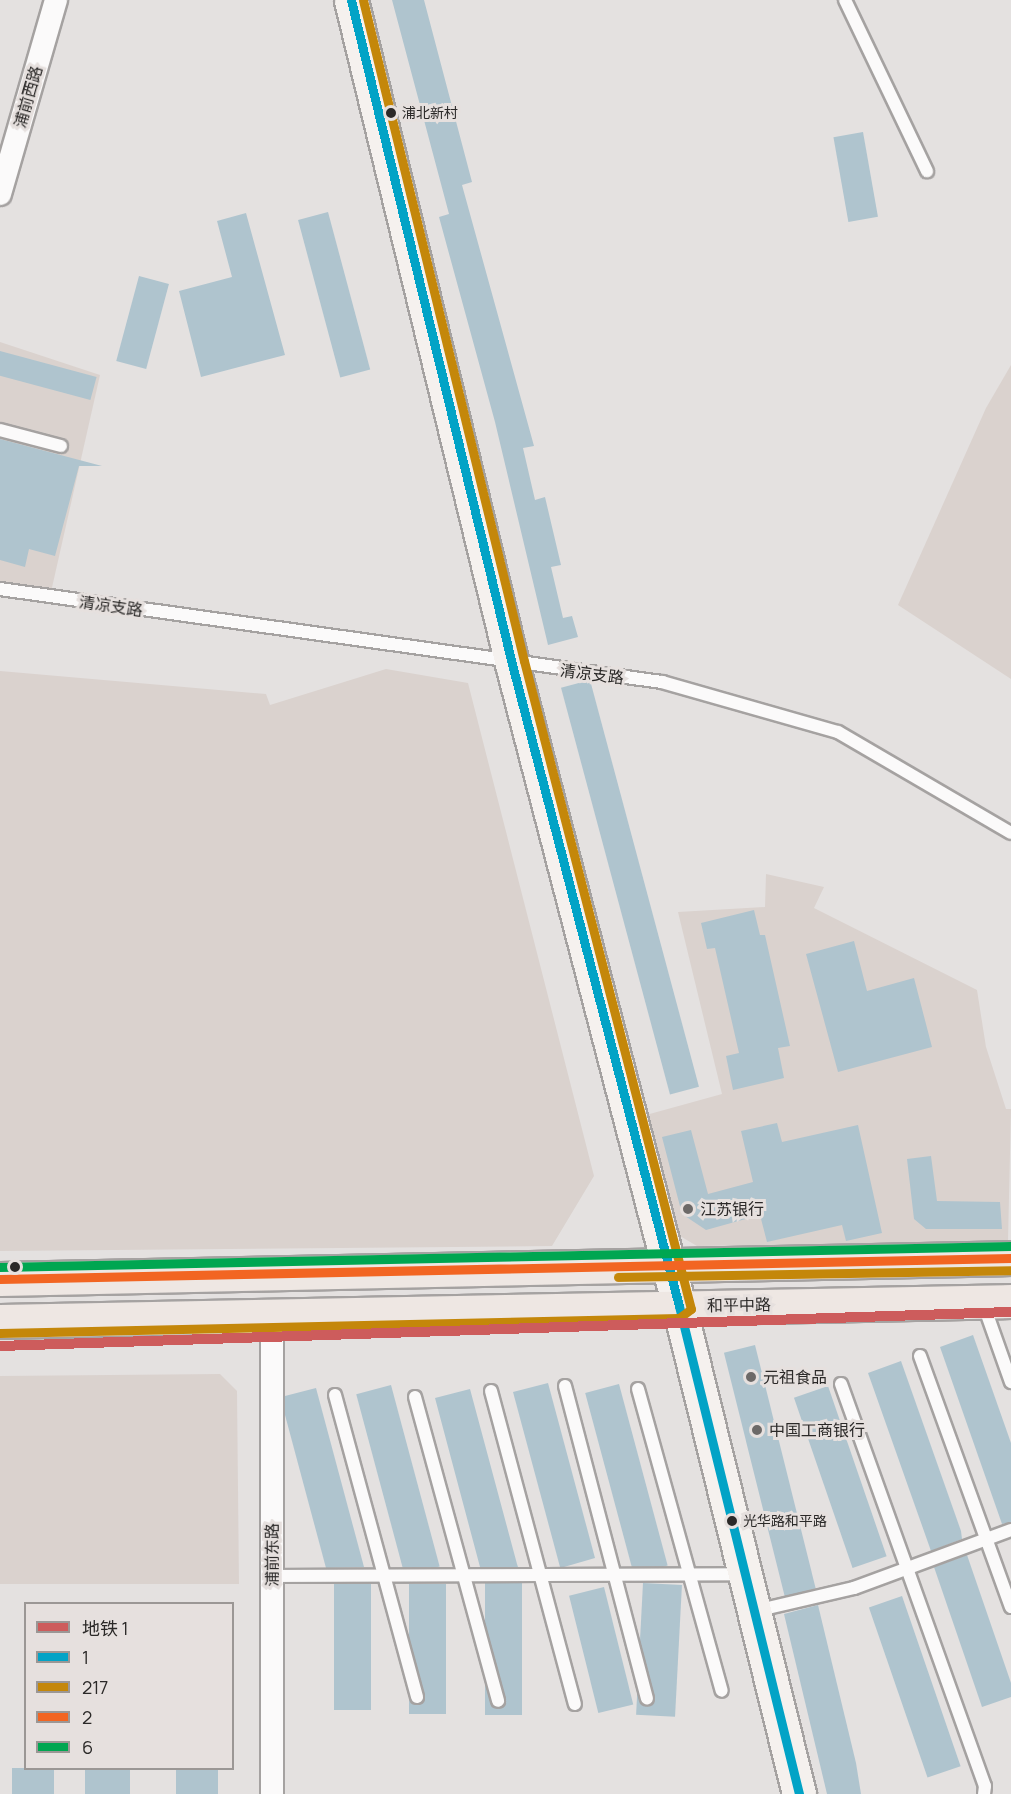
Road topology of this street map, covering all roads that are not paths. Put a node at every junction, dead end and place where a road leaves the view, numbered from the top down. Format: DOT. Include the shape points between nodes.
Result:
graph roads {
  1 [pos="56,0"];
  2 [pos="351,0"];
  3 [pos="845,0"];
  4 [pos="927,171"];
  5 [pos="0,194"];
  6 [pos="0,430"];
  7 [pos="60,446"];
  8 [pos="0,590"];
  9 [pos="512,664"];
  10 [pos="1011,832"];
  11 [pos="1011,1258"];
  12 [pos="668,1264"];
  13 [pos="0,1279"];
  14 [pos="997,1301"];
  15 [pos="679,1306"];
  16 [pos="272,1316"];
  17 [pos="0,1321"];
  18 [pos="920,1356"];
  19 [pos="1011,1382"];
  20 [pos="841,1384"];
  21 [pos="565,1386"];
  22 [pos="638,1389"];
  23 [pos="491,1391"];
  24 [pos="335,1395"];
  25 [pos="415,1397"];
  26 [pos="1011,1530"];
  27 [pos="986,1539"];
  28 [pos="907,1568"];
  29 [pos="540,1574"];
  30 [pos="614,1574"];
  31 [pos="690,1574"];
  32 [pos="744,1574"];
  33 [pos="384,1575"];
  34 [pos="463,1575"];
  35 [pos="272,1576"];
  36 [pos="1011,1607"];
  37 [pos="754,1611"];
  38 [pos="722,1691"];
  39 [pos="417,1696"];
  40 [pos="647,1698"];
  41 [pos="498,1701"];
  42 [pos="575,1704"];
  43 [pos="272,1794"];
  44 [pos="799,1794"];
  45 [pos="984,1794"];
  1 -- 5 [label="street, 浦前西路"];
  2 -- 9 [label="main road"];
  3 -- 4 [label="lane"];
  6 -- 7 [label="lane"];
  8 -- 9 [label="lane, 清凉支路"];
  9 -- 10 [label="lane, 清凉支路" via="662,682 838,732"];
  9 -- 12 [label="main road"];
  11 -- 12 [label="main road"];
  12 -- 13 [label="main road"];
  12 -- 15 [label="main road"];
  14 -- 15 [label="main road, 和平中路"];
  14 -- 19 [label="lane"];
  15 -- 16 [label="main road, 和平中路"];
  15 -- 32 [label="main road"];
  16 -- 17 [label="main road, 和平中路"];
  16 -- 35 [label="street, 浦前东路"];
  18 -- 27 [label="lane"];
  20 -- 28 [label="lane"];
  21 -- 30 [label="lane"];
  22 -- 31 [label="lane"];
  23 -- 29 [label="lane"];
  24 -- 33 [label="lane"];
  25 -- 34 [label="lane"];
  26 -- 27 [label="lane"];
  27 -- 28 [label="lane"];
  27 -- 36 [label="lane"];
  28 -- 37 [label="lane" via="854,1588"];
  28 -- 45 [label="lane" via="985,1786"];
  29 -- 30 [label="lane"];
  29 -- 34 [label="lane"];
  29 -- 42 [label="lane"];
  30 -- 31 [label="lane"];
  30 -- 40 [label="lane"];
  31 -- 32 [label="lane"];
  31 -- 38 [label="lane"];
  32 -- 37 [label="main road"];
  33 -- 34 [label="lane"];
  33 -- 35 [label="lane"];
  33 -- 39 [label="lane"];
  34 -- 41 [label="lane"];
  35 -- 43 [label="street, 浦前东路"];
  37 -- 44 [label="main road"];
}
